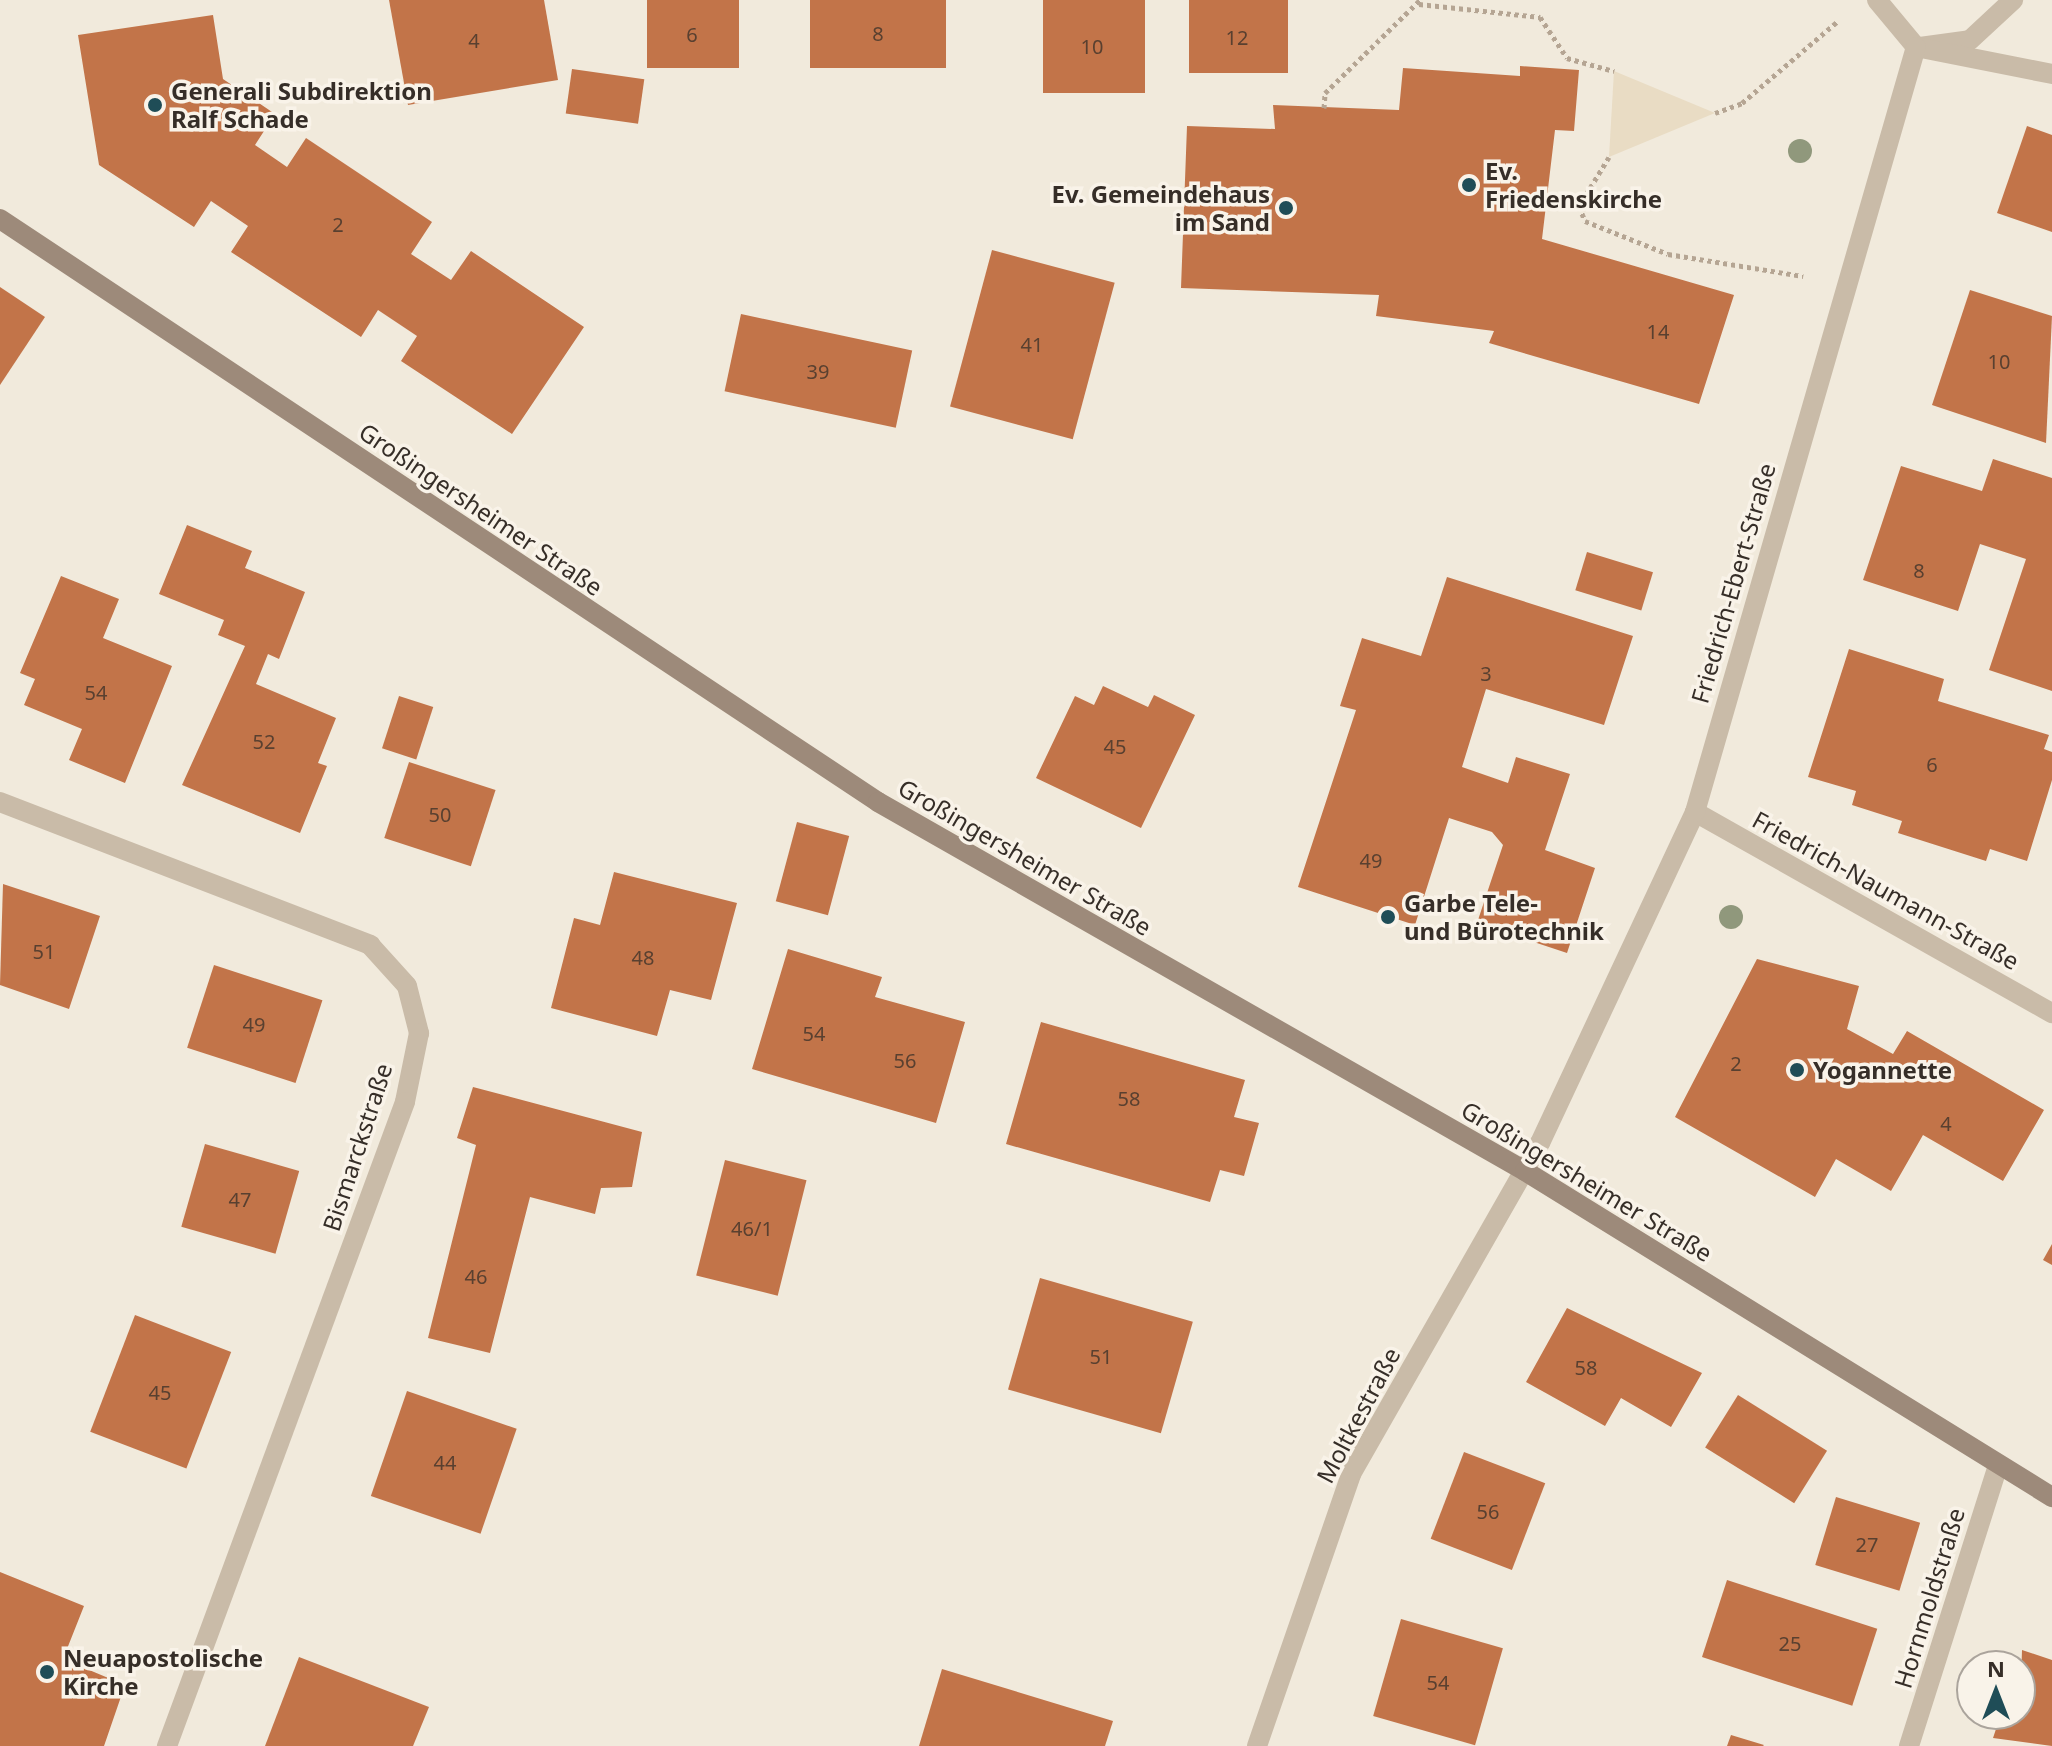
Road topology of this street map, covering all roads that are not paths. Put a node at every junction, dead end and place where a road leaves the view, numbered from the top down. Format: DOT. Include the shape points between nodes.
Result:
graph roads {
  1 [pos="1877,0"];
  2 [pos="2013,0"];
  3 [pos="1916,47"];
  4 [pos="2052,74"];
  5 [pos="0,219"];
  6 [pos="0,802"];
  7 [pos="1695,812"];
  8 [pos="2052,1013"];
  9 [pos="1525,1171"];
  10 [pos="1998,1465"];
  11 [pos="2052,1497"];
  12 [pos="167,1746"];
  13 [pos="1257,1746"];
  14 [pos="1909,1746"];
  1 -- 3 [label="street"];
  2 -- 3 [label="street" via="1970,40"];
  3 -- 4 [label="street"];
  3 -- 7 [label="street, Friedrich-Ebert-Straße"];
  5 -- 9 [label="main road, Großingersheimer Straße" via="878,802"];
  6 -- 12 [label="street, Bismarckstraße" via="370,945 407,986 419,1033 405,1102"];
  7 -- 8 [label="street, Friedrich-Naumann-Straße"];
  7 -- 9 [label="street, Friedrich-Ebert-Straße"];
  9 -- 10 [label="main road, Großingersheimer Straße"];
  9 -- 13 [label="street, Moltkestraße" via="1351,1474"];
  10 -- 11 [label="main road, Großingersheimer Straße"];
  10 -- 14 [label="street, Hornmoldstraße"];
}
